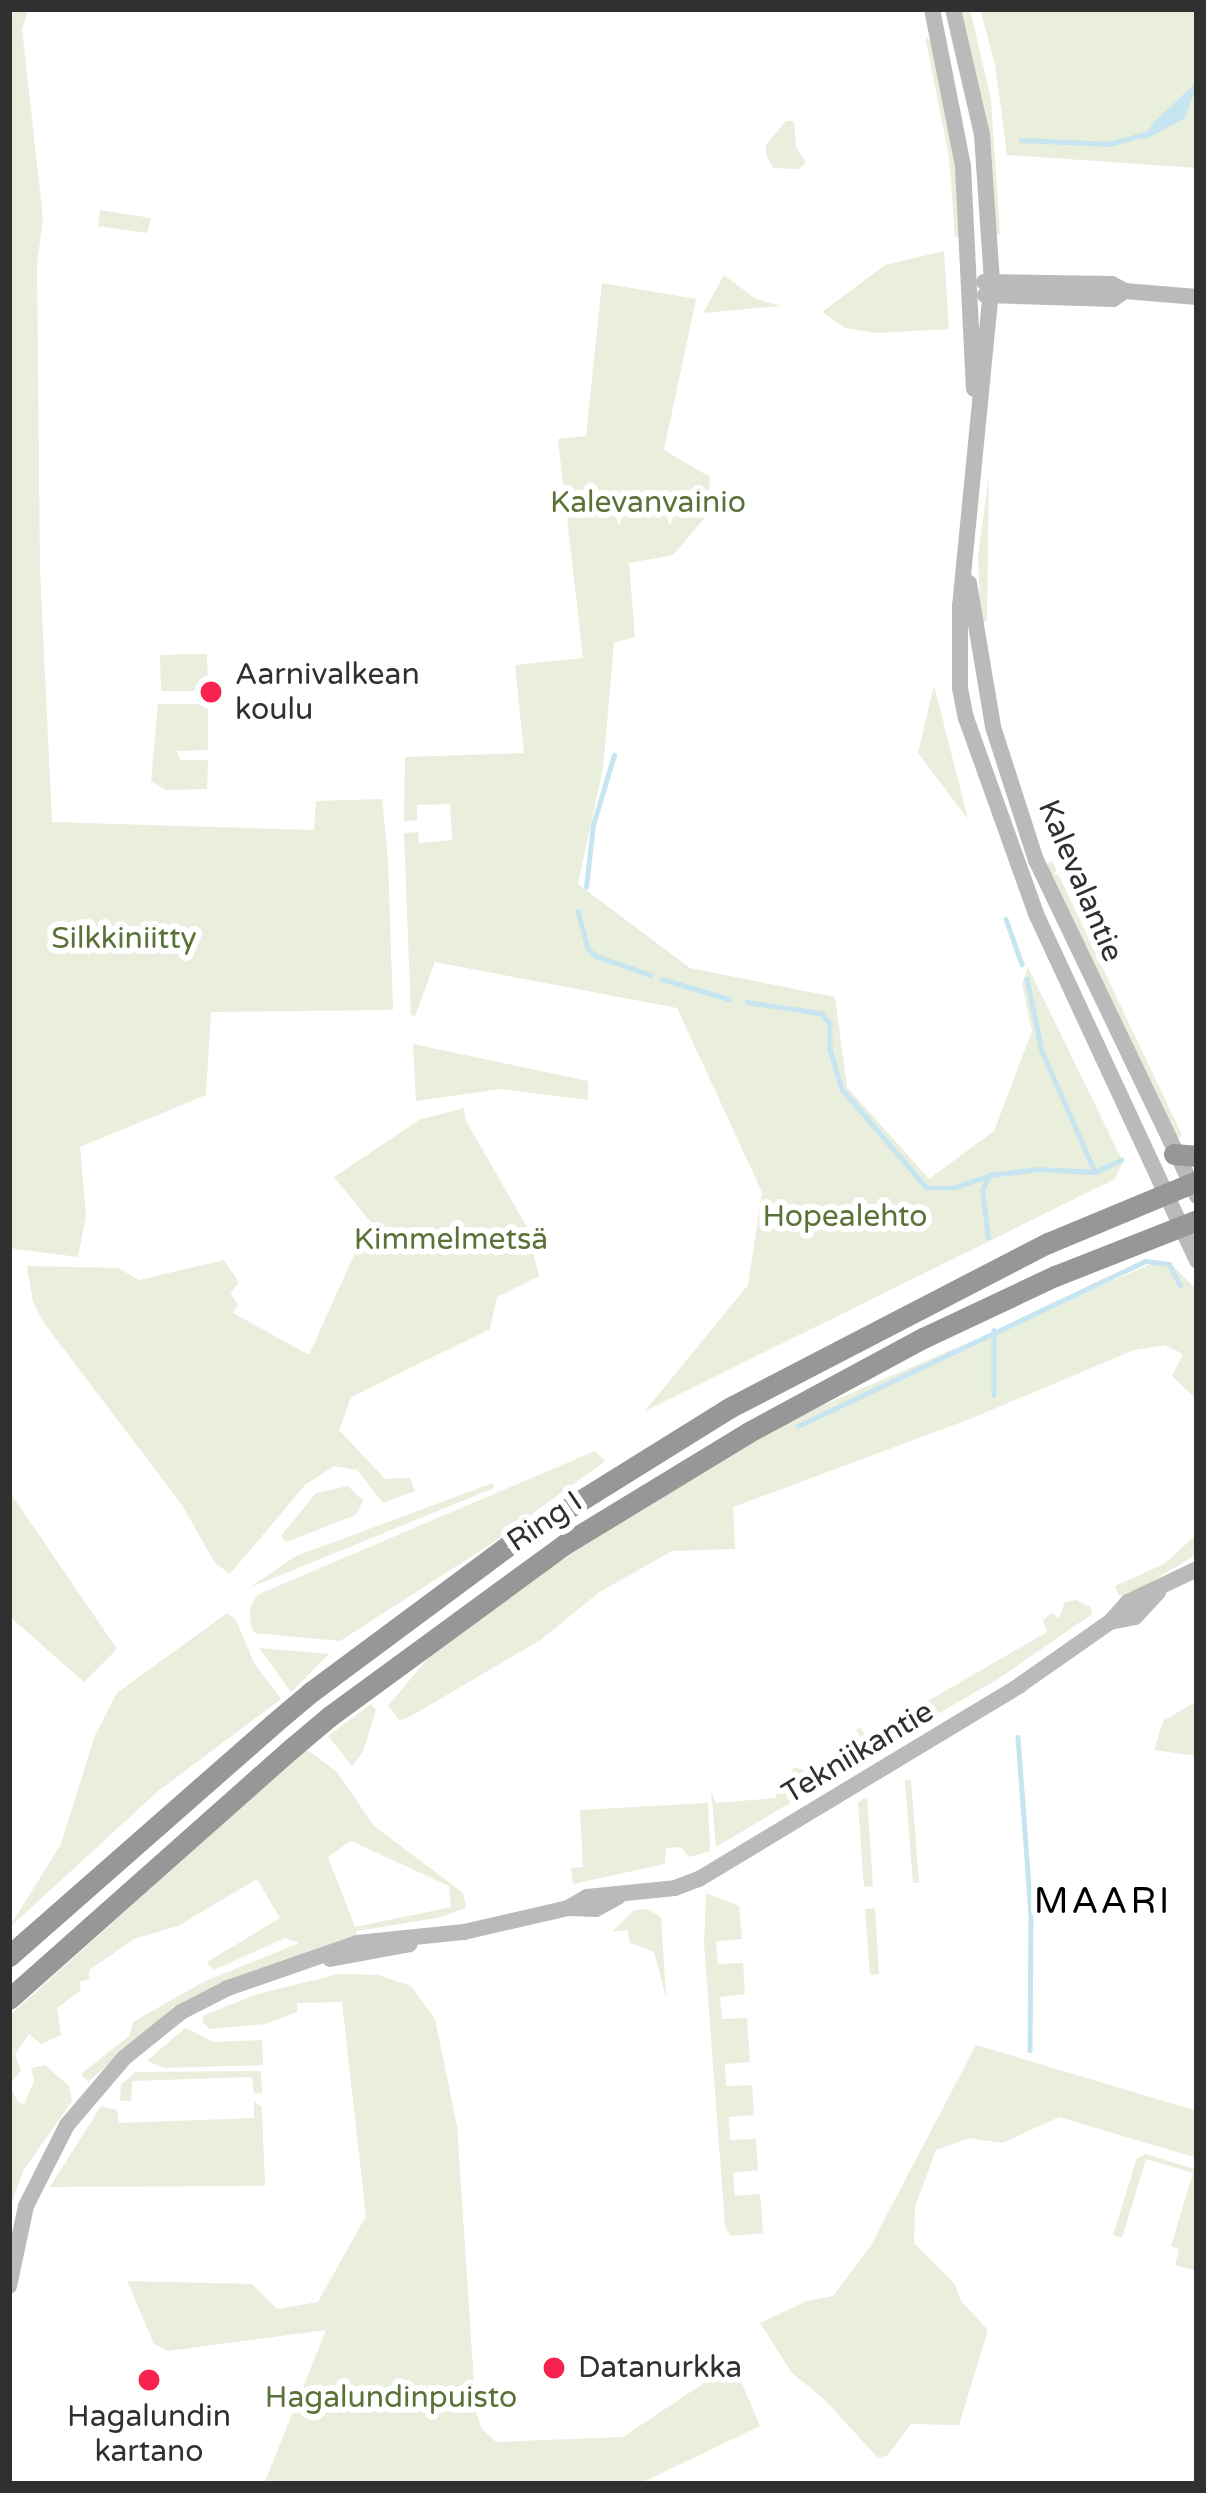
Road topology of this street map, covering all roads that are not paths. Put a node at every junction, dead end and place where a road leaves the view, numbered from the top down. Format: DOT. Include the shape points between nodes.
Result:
graph roads {
  1 [pos="932,9"];
  2 [pos="953,9"];
  3 [pos="970,287"];
  4 [pos="992,289"];
  5 [pos="1197,297"];
  6 [pos="976,402"];
  7 [pos="966,570"];
  8 [pos="1186,1155"];
  9 [pos="1194,1187"];
  10 [pos="1163,1193"];
  11 [pos="1188,1223"];
  12 [pos="1197,1261"];
  13 [pos="1197,1569"];
  14 [pos="9,1956"];
  15 [pos="9,1999"];
  16 [pos="9,2286"];
  1 -- 3 [label="main road, Kalevalantie" via="963,166"];
  2 -- 4 [label="main road, Kalevalantie" via="982,135"];
  3 -- 4 [label="main road"];
  3 -- 6 [label="main road, Kalevalantie"];
  4 -- 5 [label="main road" via="1112,284"];
  4 -- 6 [label="main road, Kalevalantie"];
  6 -- 7 [label="main road, Kalevalantie"];
  7 -- 8 [label="main road, Kalevalantie" via="993,727 1036,860"];
  7 -- 10 [label="main road, Kalevalantie" via="960,688 974,746 1037,916"];
  8 -- 9 [label="main road, Kalevalantie"];
  9 -- 10 [label="highway, Ring I"];
  10 -- 11 [label="main road, Kalevalantie"];
  10 -- 14 [label="highway, Ring I, bridge" via="1048,1243 731,1407 527,1533 311,1692"];
  11 -- 12 [label="main road, Kalevalantie"];
  11 -- 15 [label="highway, Ring I, bridge" via="923,1338 748,1432 566,1544 292,1748"];
  13 -- 16 [label="main road, Tekniikantie" via="1137,1596 983,1709 699,1879 428,1937 366,1941 182,2012 99,2085 67,2125 34,2182"];
}
